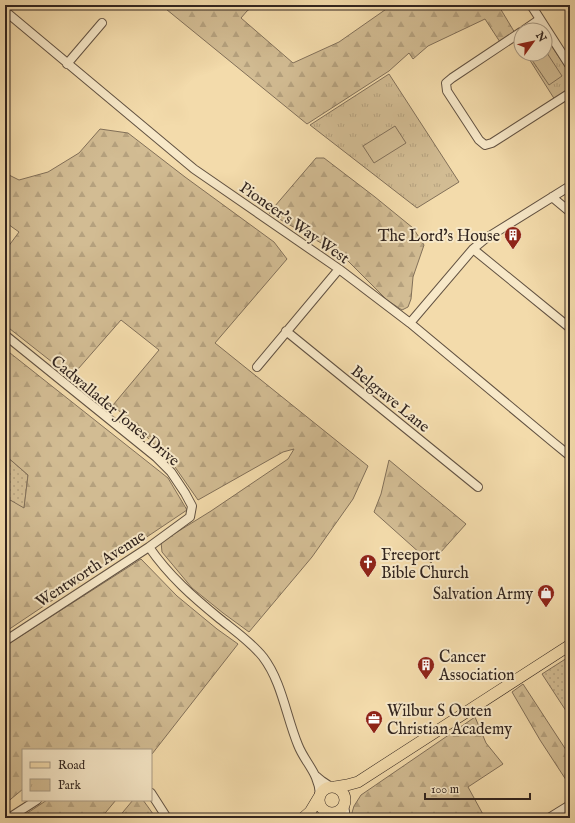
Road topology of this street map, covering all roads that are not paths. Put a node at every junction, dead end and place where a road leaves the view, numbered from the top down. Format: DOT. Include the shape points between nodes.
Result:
graph roads {
  1 [pos="531,5"];
  2 [pos="5,11"];
  3 [pos="540,19"];
  4 [pos="536,22"];
  5 [pos="102,23"];
  6 [pos="513,37"];
  7 [pos="68,64"];
  8 [pos="570,66"];
  9 [pos="570,93"];
  10 [pos="570,186"];
  11 [pos="552,197"];
  12 [pos="570,212"];
  13 [pos="473,249"];
  14 [pos="339,268"];
  15 [pos="410,323"];
  16 [pos="570,328"];
  17 [pos="286,332"];
  18 [pos="5,335"];
  19 [pos="257,366"];
  20 [pos="570,456"];
  21 [pos="478,487"];
  22 [pos="190,517"];
  23 [pos="149,547"];
  24 [pos="5,641"];
  25 [pos="570,645"];
  26 [pos="314,774"];
  27 [pos="358,782"];
  28 [pos="333,787"];
  29 [pos="152,795"];
  30 [pos="320,796"];
  31 [pos="35,801"];
  32 [pos="344,804"];
  33 [pos="570,804"];
  34 [pos="334,814"];
  35 [pos="304,817"];
  36 [pos="9,818"];
  37 [pos="167,818"];
  38 [pos="346,818"];
  39 [pos="549,818"];
  1 -- 3 [label="street"];
  2 -- 7 [label="street, Pioneer's Way West"];
  3 -- 4 [label="street"];
  3 -- 8 [label="street"];
  5 -- 7 [label="street"];
  6 -- 9 [label="street" via="446,83 447,91 479,140 485,145 492,143"];
  7 -- 14 [label="street, Pioneer's Way West" via="194,169"];
  10 -- 11 [label="street"];
  11 -- 12 [label="street"];
  11 -- 13 [label="street"];
  13 -- 15 [label="street"];
  13 -- 16 [label="street"];
  14 -- 15 [label="street, Pioneer's Way West"];
  14 -- 17 [label="street"];
  15 -- 20 [label="street, Pioneer's Way West"];
  17 -- 19 [label="street"];
  17 -- 21 [label="street, Belgrave Lane"];
  18 -- 22 [label="street, Cadwallader Jones Drive" via="156,457 186,493 192,506"];
  22 -- 23 [label="street, Wentworth Avenue"];
  23 -- 24 [label="street, Wentworth Avenue"];
  23 -- 26 [label="street" via="159,562 190,595 253,645 263,658 272,672 298,747"];
  25 -- 27 [label="main road"];
  26 -- 28 [label="street"];
  26 -- 30 [label="street" via="319,784"];
  27 -- 28 [label="main road"];
  27 -- 32 [label="main road"];
  28 -- 30 [label="main road" via="325,789"];
  28 -- 32 [label="main road" via="342,791"];
  29 -- 37 [label="street"];
  30 -- 34 [label="main road" via="323,809"];
  30 -- 35 [label="main road"];
  31 -- 36 [label="street"];
  32 -- 34 [label="main road"];
  32 -- 38 [label="street"];
  33 -- 39 [label="street"];
  34 -- 35 [label="main road" via="317,813"];
}
